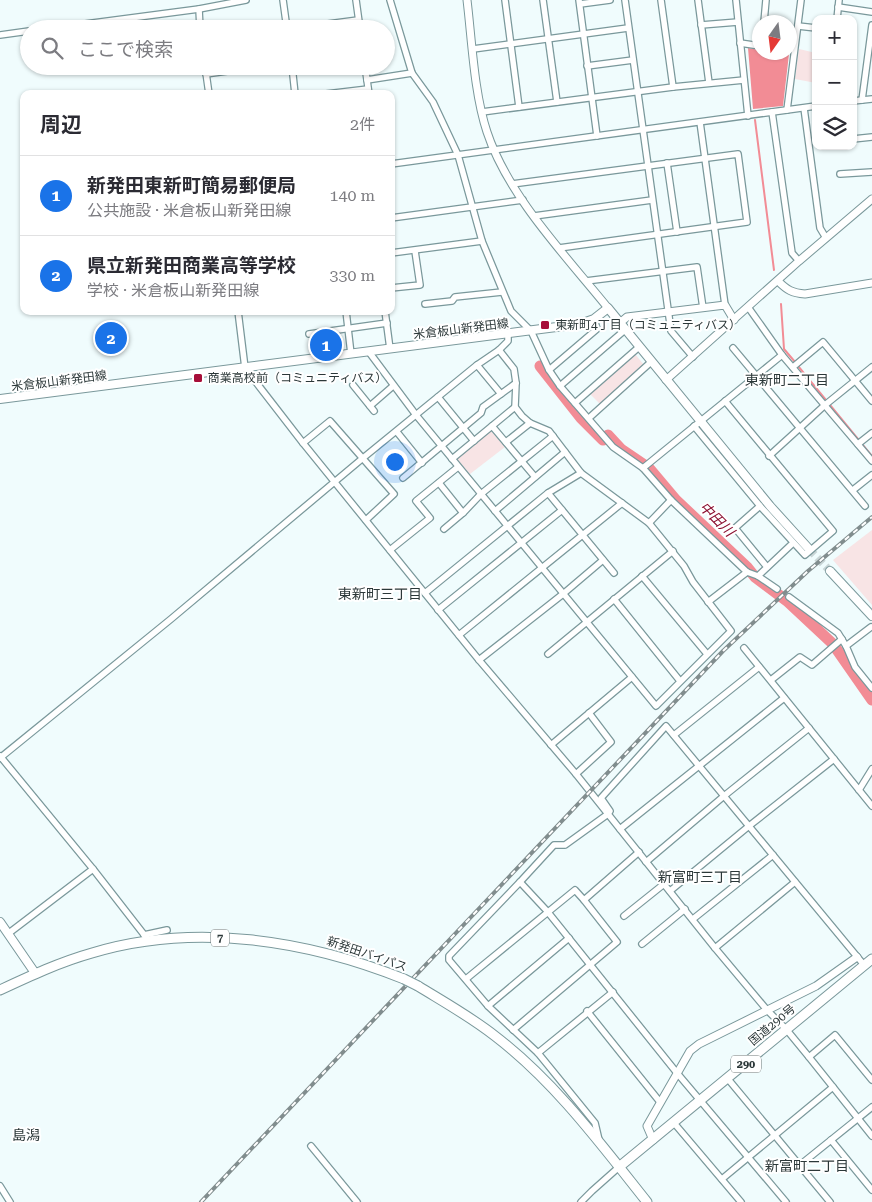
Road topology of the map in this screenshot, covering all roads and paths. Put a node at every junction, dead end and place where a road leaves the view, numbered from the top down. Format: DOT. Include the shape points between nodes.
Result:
graph roads {
  1 [pos="246,0"];
  2 [pos="283,0"];
  3 [pos="356,0"];
  4 [pos="390,0"];
  5 [pos="467,0"];
  6 [pos="506,0"];
  7 [pos="543,0"];
  8 [pos="610,0"];
  9 [pos="625,0"];
  10 [pos="661,0"];
  11 [pos="698,0"];
  12 [pos="736,0"];
  13 [pos="766,0"];
  14 [pos="801,0"];
  15 [pos="580,2"];
  16 [pos="839,3"];
  17 [pos="199,9"];
  18 [pos="872,12"];
  19 [pos="765,15"];
  20 [pos="115,20"];
  21 [pos="200,20"];
  22 [pos="285,20"];
  23 [pos="358,20"];
  24 [pos="738,22"];
  25 [pos="701,25"];
  26 [pos="872,25"];
  27 [pos="798,26"];
  28 [pos="628,28"];
  29 [pos="812,28"];
  30 [pos="20,32"];
  31 [pos="583,34"];
  32 [pos="871,34"];
  33 [pos="0,35"];
  34 [pos="548,39"];
  35 [pos="740,43"];
  36 [pos="511,44"];
  37 [pos="752,45"];
  38 [pos="473,49"];
  39 [pos="633,60"];
  40 [pos="587,66"];
  41 [pos="412,73"];
  42 [pos="206,75"];
  43 [pos="293,75"];
  44 [pos="366,75"];
  45 [pos="367,80"];
  46 [pos="744,80"];
  47 [pos="709,83"];
  48 [pos="673,87"];
  49 [pos="208,90"];
  50 [pos="295,90"];
  51 [pos="368,90"];
  52 [pos="637,92"];
  53 [pos="592,98"];
  54 [pos="872,99"];
  55 [pos="862,100"];
  56 [pos="857,101"];
  57 [pos="557,102"];
  58 [pos="519,107"];
  59 [pos="812,107"];
  60 [pos="804,108"];
  61 [pos="786,110"];
  62 [pos="482,112"];
  63 [pos="772,112"];
  64 [pos="748,116"];
  65 [pos="700,122"];
  66 [pos="642,130"];
  67 [pos="597,136"];
  68 [pos="872,137"];
  69 [pos="857,139"];
  70 [pos="812,144"];
  71 [pos="494,150"];
  72 [pos="813,150"];
  73 [pos="458,155"];
  74 [pos="705,158"];
  75 [pos="395,163"];
  76 [pos="667,163"];
  77 [pos="647,166"];
  78 [pos="872,172"];
  79 [pos="840,174"];
  80 [pos="512,184"];
  81 [pos="872,199"];
  82 [pos="523,200"];
  83 [pos="652,200"];
  84 [pos="472,207"];
  85 [pos="534,216"];
  86 [pos="395,217"];
  87 [pos="714,227"];
  88 [pos="677,232"];
  89 [pos="657,234"];
  90 [pos="826,238"];
  91 [pos="482,241"];
  92 [pos="559,248"];
  93 [pos="415,250"];
  94 [pos="395,252"];
  95 [pos="799,262"];
  96 [pos="662,272"];
  97 [pos="778,280"];
  98 [pos="586,281"];
  99 [pos="870,286"];
  100 [pos="395,288"];
  101 [pos="502,292"];
  102 [pos="425,304"];
  103 [pos="725,305"];
  104 [pos="748,307"];
  105 [pos="608,308"];
  106 [pos="702,308"];
  107 [pos="667,312"];
  108 [pos="238,315"];
  109 [pos="346,315"];
  110 [pos="386,315"];
  111 [pos="594,319"];
  112 [pos="734,320"];
  113 [pos="387,323"];
  114 [pos="623,326"];
  115 [pos="348,329"];
  116 [pos="531,331"];
  117 [pos="309,334"];
  118 [pos="508,334"];
  119 [pos="639,347"];
  120 [pos="733,348"];
  121 [pos="390,349"];
  122 [pos="499,350"];
  123 [pos="369,352"];
  124 [pos="351,354"];
  125 [pos="782,355"];
  126 [pos="693,357"];
  127 [pos="651,362"];
  128 [pos="477,365"];
  129 [pos="872,366"];
  130 [pos="793,367"];
  131 [pos="245,368"];
  132 [pos="549,370"];
  133 [pos="756,376"];
  134 [pos="666,380"];
  135 [pos="854,381"];
  136 [pos="516,383"];
  137 [pos="353,385"];
  138 [pos="393,386"];
  139 [pos="560,386"];
  140 [pos="501,394"];
  141 [pos="438,397"];
  142 [pos="0,400"];
  143 [pos="725,401"];
  144 [pos="872,401"];
  145 [pos="576,403"];
  146 [pos="825,405"];
  147 [pos="370,406"];
  148 [pos="515,407"];
  149 [pos="374,411"];
  150 [pos="416,415"];
  151 [pos="589,418"];
  152 [pos="698,423"];
  153 [pos="530,424"];
  154 [pos="492,426"];
  155 [pos="463,428"];
  156 [pos="800,429"];
  157 [pos="397,432"];
  158 [pos="872,433"];
  159 [pos="553,436"];
  160 [pos="474,441"];
  161 [pos="506,442"];
  162 [pos="303,443"];
  163 [pos="858,444"];
  164 [pos="442,446"];
  165 [pos="565,452"];
  166 [pos="769,456"];
  167 [pos="362,458"];
  168 [pos="452,459"];
  169 [pos="522,461"];
  170 [pos="872,461"];
  171 [pos="422,463"];
  172 [pos="458,467"];
  173 [pos="643,468"];
  174 [pos="581,473"];
  175 [pos="872,475"];
  176 [pos="535,477"];
  177 [pos="404,478"];
  178 [pos="335,482"];
  179 [pos="439,483"];
  180 [pos="853,490"];
  181 [pos="548,493"];
  182 [pos="481,494"];
  183 [pos="671,500"];
  184 [pos="622,503"];
  185 [pos="760,506"];
  186 [pos="865,506"];
  187 [pos="562,510"];
  188 [pos="495,511"];
  189 [pos="464,513"];
  190 [pos="366,520"];
  191 [pos="649,522"];
  192 [pos="508,526"];
  193 [pos="444,529"];
  194 [pos="582,535"];
  195 [pos="521,542"];
  196 [pos="793,543"];
  197 [pos="809,549"];
  198 [pos="390,550"];
  199 [pos="673,551"];
  200 [pos="603,560"];
  201 [pos="767,567"];
  202 [pos="542,568"];
  203 [pos="830,571"];
  204 [pos="747,572"];
  205 [pos="614,573"];
  206 [pos="642,576"];
  207 [pos="758,576"];
  208 [pos="777,589"];
  209 [pos="425,593"];
  210 [pos="563,594"];
  211 [pos="789,597"];
  212 [pos="614,599"];
  213 [pos="708,602"];
  214 [pos="438,610"];
  215 [pos="872,616"];
  216 [pos="586,622"];
  217 [pos="872,628"];
  218 [pos="459,635"];
  219 [pos="842,639"];
  220 [pos="846,646"];
  221 [pos="744,648"];
  222 [pos="548,654"];
  223 [pos="707,654"];
  224 [pos="479,660"];
  225 [pos="759,667"];
  226 [pos="632,677"];
  227 [pos="771,680"];
  228 [pos="680,681"];
  229 [pos="872,688"];
  230 [pos="784,698"];
  231 [pos="589,713"];
  232 [pos="809,728"];
  233 [pos="674,735"];
  234 [pos="551,745"];
  235 [pos="0,757"];
  236 [pos="834,759"];
  237 [pos="699,766"];
  238 [pos="872,769"];
  239 [pos="576,774"];
  240 [pos="859,790"];
  241 [pos="724,796"];
  242 [pos="872,806"];
  243 [pos="608,814"];
  244 [pos="749,826"];
  245 [pos="620,829"];
  246 [pos="638,852"];
  247 [pos="773,855"];
  248 [pos="646,862"];
  249 [pos="93,868"];
  250 [pos="520,882"];
  251 [pos="795,882"];
  252 [pos="664,884"];
  253 [pos="670,892"];
  254 [pos="584,900"];
  255 [pos="685,909"];
  256 [pos="548,911"];
  257 [pos="624,916"];
  258 [pos="693,919"];
  259 [pos="0,922"];
  260 [pos="167,930"];
  261 [pos="9,933"];
  262 [pos="147,938"];
  263 [pos="569,938"];
  264 [pos="642,944"];
  265 [pos="716,948"];
  266 [pos="857,957"];
  267 [pos="872,958"];
  268 [pos="864,965"];
  269 [pos="590,966"];
  270 [pos="35,973"];
  271 [pos="466,979"];
  272 [pos="0,990"];
  273 [pos="613,992"];
  274 [pos="488,1006"];
  275 [pos="766,1010"];
  276 [pos="587,1011"];
  277 [pos="786,1029"];
  278 [pos="514,1030"];
  279 [pos="538,1053"];
  280 [pos="809,1057"];
  281 [pos="677,1073"];
  282 [pos="728,1079"];
  283 [pos="872,1080"];
  284 [pos="833,1087"];
  285 [pos="702,1101"];
  286 [pos="660,1102"];
  287 [pos="872,1106"];
  288 [pos="858,1119"];
  289 [pos="674,1123"];
  290 [pos="775,1135"];
  291 [pos="872,1136"];
  292 [pos="653,1140"];
  293 [pos="831,1140"];
  294 [pos="600,1143"];
  295 [pos="311,1146"];
  296 [pos="748,1157"];
  297 [pos="800,1165"];
  298 [pos="619,1168"];
  299 [pos="722,1179"];
  300 [pos="0,1186"];
  301 [pos="872,1190"];
  302 [pos="10,1202"];
  303 [pos="357,1202"];
  304 [pos="581,1202"];
  305 [pos="646,1202"];
  306 [pos="741,1202"];
  307 [pos="786,1202"];
  308 [pos="830,1202"];
  1 -- 17 [label="street"];
  2 -- 22 [label="street"];
  3 -- 23 [label="street"];
  4 -- 41 [label="street"];
  5 -- 38 [label="street"];
  6 -- 36 [label="street"];
  7 -- 34 [label="street"];
  8 -- 15 [label="street"];
  9 -- 28 [label="street"];
  10 -- 48 [label="street"];
  11 -- 25 [label="street"];
  12 -- 24 [label="street"];
  13 -- 19 [label="street"];
  14 -- 27 [label="street"];
  15 -- 31 [label="street"];
  16 -- 18 [label="street"];
  17 -- 20 [label="street"];
  17 -- 21 [label="street"];
  24 -- 25 [label="street"];
  24 -- 35 [label="street"];
  25 -- 47 [label="street"];
  26 -- 32 [label="street"];
  27 -- 29 [label="street"];
  27 -- 61 [label="street"];
  28 -- 31 [label="street"];
  28 -- 39 [label="street"];
  30 -- 33 [label="street"];
  31 -- 34 [label="street"];
  31 -- 40 [label="street"];
  32 -- 55 [label="street"];
  34 -- 36 [label="street"];
  34 -- 57 [label="street"];
  35 -- 37 [label="street"];
  35 -- 46 [label="street"];
  36 -- 38 [label="street"];
  36 -- 58 [label="street"];
  38 -- 62 [label="street"];
  39 -- 40 [label="street"];
  39 -- 52 [label="street"];
  40 -- 53 [label="street"];
  41 -- 45 [label="street"];
  41 -- 73 [label="street" via="433,102"];
  42 -- 49 [label="street"];
  43 -- 50 [label="street"];
  44 -- 45 [label="street"];
  45 -- 51 [label="street"];
  46 -- 47 [label="street"];
  46 -- 64 [label="street"];
  47 -- 48 [label="street"];
  48 -- 52 [label="street"];
  52 -- 53 [label="street"];
  52 -- 66 [label="street"];
  53 -- 57 [label="street"];
  53 -- 67 [label="street"];
  54 -- 55 [label="street"];
  55 -- 56 [label="street"];
  57 -- 58 [label="street"];
  58 -- 62 [label="street"];
  59 -- 60 [label="street"];
  60 -- 61 [label="street"];
  60 -- 70 [label="street"];
  61 -- 63 [label="street"];
  62 -- 71 [label="street"];
  63 -- 64 [label="street"];
  63 -- 95 [label="street" via="792,253"];
  64 -- 65 [label="street"];
  65 -- 66 [label="street"];
  65 -- 74 [label="street"];
  66 -- 67 [label="street"];
  66 -- 77 [label="street"];
  67 -- 71 [label="street"];
  68 -- 69 [label="street"];
  71 -- 73 [label="street"];
  71 -- 80 [label="street"];
  72 -- 90 [label="street" via="820,228"];
  73 -- 75 [label="street"];
  73 -- 84 [label="street"];
  74 -- 76 [label="street"];
  74 -- 87 [label="street"];
  74 -- 87 [label="street" via="738,154 748,222"];
  76 -- 77 [label="street"];
  76 -- 88 [label="street"];
  77 -- 80 [label="street"];
  77 -- 83 [label="street"];
  78 -- 79 [label="street"];
  80 -- 82 [label="street"];
  81 -- 90 [label="street"];
  82 -- 84 [label="street"];
  82 -- 85 [label="street"];
  83 -- 85 [label="street"];
  83 -- 89 [label="street"];
  84 -- 86 [label="street"];
  84 -- 91 [label="street"];
  85 -- 92 [label="street"];
  87 -- 88 [label="street"];
  87 -- 103 [label="street"];
  88 -- 89 [label="street"];
  89 -- 92 [label="street"];
  89 -- 96 [label="street"];
  90 -- 95 [label="street"];
  91 -- 93 [label="street"];
  91 -- 101 [label="street"];
  92 -- 98 [label="street"];
  93 -- 94 [label="street"];
  93 -- 100 [label="street" via="420,285"];
  95 -- 97 [label="street"];
  96 -- 98 [label="street"];
  96 -- 106 [label="street" via="697,267"];
  96 -- 107 [label="street"];
  97 -- 99 [label="street" via="787,290 805,294"];
  97 -- 104 [label="street"];
  98 -- 105 [label="street"];
  101 -- 102 [label="street"];
  101 -- 116 [label="street" via="511,311"];
  103 -- 106 [label="street"];
  103 -- 112 [label="street"];
  104 -- 112 [label="street"];
  104 -- 125 [label="street"];
  105 -- 111 [label="main road, 米倉板山新発田線"];
  105 -- 114 [label="main road"];
  106 -- 107 [label="street"];
  107 -- 114 [label="street" via="628,317"];
  107 -- 126 [label="street" via="671,331"];
  108 -- 131 [label="street"];
  109 -- 115 [label="street"];
  110 -- 113 [label="street"];
  111 -- 116 [label="main road, 米倉板山新発田線"];
  111 -- 132 [label="street" via="596,329"];
  112 -- 126 [label="street"];
  113 -- 115 [label="street"];
  113 -- 121 [label="street"];
  114 -- 119 [label="main road"];
  114 -- 139 [label="street"];
  115 -- 117 [label="street"];
  115 -- 124 [label="street"];
  116 -- 118 [label="main road, 米倉板山新発田線"];
  116 -- 132 [label="street"];
  118 -- 121 [label="main road, 米倉板山新発田線"];
  118 -- 122 [label="street" via="508,341"];
  119 -- 127 [label="main road"];
  119 -- 145 [label="street"];
  120 -- 133 [label="street"];
  121 -- 123 [label="main road, 米倉板山新発田線"];
  122 -- 128 [label="street"];
  122 -- 136 [label="street" via="514,369"];
  123 -- 124 [label="main road, 米倉板山新発田線"];
  123 -- 138 [label="street"];
  124 -- 131 [label="main road, 米倉板山新発田線"];
  125 -- 130 [label="street"];
  125 -- 133 [label="street"];
  126 -- 134 [label="street"];
  127 -- 134 [label="main road"];
  127 -- 151 [label="street"];
  128 -- 140 [label="street"];
  128 -- 141 [label="street"];
  129 -- 135 [label="street"];
  130 -- 135 [label="street" via="823,342"];
  130 -- 146 [label="street"];
  131 -- 142 [label="main road, 米倉板山新発田線"];
  131 -- 162 [label="street"];
  132 -- 139 [label="street"];
  133 -- 143 [label="street"];
  133 -- 156 [label="street"];
  134 -- 152 [label="main road"];
  135 -- 144 [label="street"];
  135 -- 146 [label="street"];
  136 -- 140 [label="street"];
  136 -- 148 [label="street"];
  137 -- 147 [label="street"];
  138 -- 147 [label="street"];
  138 -- 150 [label="street"];
  139 -- 145 [label="street"];
  140 -- 155 [label="street"];
  141 -- 150 [label="street"];
  141 -- 155 [label="street"];
  143 -- 152 [label="street"];
  143 -- 166 [label="street"];
  145 -- 151 [label="street"];
  146 -- 156 [label="street"];
  146 -- 163 [label="street"];
  147 -- 149 [label="street"];
  148 -- 153 [label="street"];
  148 -- 154 [label="street"];
  150 -- 157 [label="street"];
  150 -- 164 [label="street"];
  151 -- 173 [label="street" via="613,446"];
  152 -- 173 [label="street"];
  152 -- 185 [label="street"];
  152 -- 197 [label="main road"];
  153 -- 159 [label="street" via="549,431"];
  153 -- 161 [label="street"];
  154 -- 160 [label="street"];
  154 -- 161 [label="street"];
  155 -- 160 [label="street"];
  155 -- 164 [label="street"];
  156 -- 166 [label="street"];
  156 -- 180 [label="street"];
  157 -- 167 [label="street"];
  157 -- 171 [label="street"];
  158 -- 163 [label="street"];
  159 -- 165 [label="street"];
  159 -- 169 [label="street"];
  160 -- 168 [label="street"];
  161 -- 169 [label="street"];
  162 -- 167 [label="street" via="330,421"];
  162 -- 178 [label="street"];
  163 -- 170 [label="street"];
  164 -- 168 [label="street"];
  164 -- 171 [label="street"];
  165 -- 174 [label="street"];
  165 -- 176 [label="street"];
  166 -- 196 [label="street" via="833,531 805,555"];
  167 -- 178 [label="street"];
  167 -- 190 [label="street" via="394,494"];
  168 -- 172 [label="street"];
  169 -- 176 [label="street"];
  169 -- 182 [label="street"];
  171 -- 177 [label="street"];
  172 -- 179 [label="street"];
  172 -- 182 [label="street"];
  173 -- 183 [label="street"];
  174 -- 181 [label="street"];
  174 -- 184 [label="street"];
  175 -- 180 [label="street"];
  176 -- 188 [label="street"];
  178 -- 190 [label="street"];
  178 -- 235 [label="street"];
  179 -- 189 [label="street"];
  179 -- 198 [label="street" via="416,502 430,518"];
  180 -- 186 [label="street"];
  181 -- 187 [label="street"];
  181 -- 192 [label="street"];
  182 -- 188 [label="street"];
  182 -- 189 [label="street"];
  183 -- 191 [label="street"];
  183 -- 204 [label="street"];
  184 -- 191 [label="street"];
  184 -- 194 [label="street"];
  185 -- 196 [label="street"];
  185 -- 201 [label="street" via="735,528"];
  187 -- 194 [label="street"];
  187 -- 195 [label="street"];
  188 -- 192 [label="street"];
  189 -- 193 [label="street"];
  190 -- 198 [label="street"];
  191 -- 199 [label="street"];
  192 -- 195 [label="street"];
  192 -- 209 [label="street"];
  194 -- 200 [label="street"];
  194 -- 202 [label="street"];
  195 -- 202 [label="street"];
  195 -- 214 [label="street"];
  196 -- 201 [label="street"];
  198 -- 209 [label="street"];
  199 -- 206 [label="street"];
  199 -- 213 [label="street"];
  200 -- 205 [label="street"];
  200 -- 210 [label="street"];
  201 -- 207 [label="street"];
  202 -- 210 [label="street"];
  202 -- 218 [label="street"];
  203 -- 215 [label="main road"];
  204 -- 207 [label="street"];
  204 -- 213 [label="street"];
  206 -- 212 [label="street"];
  206 -- 223 [label="street"];
  207 -- 208 [label="street"];
  209 -- 214 [label="street"];
  210 -- 216 [label="street"];
  210 -- 224 [label="street"];
  211 -- 219 [label="street"];
  212 -- 216 [label="street"];
  212 -- 228 [label="street"];
  213 -- 223 [label="street" via="731,630"];
  214 -- 218 [label="street"];
  216 -- 222 [label="street"];
  216 -- 226 [label="street"];
  217 -- 220 [label="street"];
  218 -- 224 [label="street"];
  219 -- 220 [label="street"];
  219 -- 227 [label="street" via="812,665 800,657"];
  220 -- 229 [label="street" via="855,667"];
  221 -- 225 [label="street"];
  223 -- 228 [label="street"];
  224 -- 234 [label="street"];
  225 -- 227 [label="street"];
  225 -- 233 [label="street"];
  226 -- 228 [label="street" via="656,706"];
  226 -- 231 [label="street"];
  227 -- 230 [label="street"];
  230 -- 232 [label="street"];
  230 -- 237 [label="street"];
  231 -- 234 [label="street"];
  231 -- 239 [label="street" via="612,742"];
  232 -- 236 [label="street"];
  232 -- 241 [label="street"];
  233 -- 237 [label="street"];
  233 -- 243 [label="street" via="666,726 601,798 610,810"];
  234 -- 239 [label="street"];
  235 -- 249 [label="street"];
  236 -- 240 [label="street"];
  236 -- 244 [label="street"];
  237 -- 241 [label="street"];
  237 -- 245 [label="street"];
  238 -- 240 [label="street"];
  239 -- 243 [label="street"];
  240 -- 242 [label="street"];
  241 -- 244 [label="street"];
  241 -- 248 [label="street"];
  243 -- 245 [label="street"];
  243 -- 250 [label="street" via="565,845 554,845"];
  244 -- 247 [label="street"];
  244 -- 253 [label="street"];
  245 -- 246 [label="street"];
  246 -- 248 [label="street"];
  246 -- 254 [label="street"];
  247 -- 251 [label="street"];
  247 -- 258 [label="street"];
  248 -- 252 [label="street"];
  249 -- 261 [label="street"];
  249 -- 262 [label="street"];
  250 -- 256 [label="street"];
  250 -- 271 [label="street" via="449,956"];
  251 -- 265 [label="street"];
  251 -- 266 [label="street"];
  252 -- 253 [label="street"];
  252 -- 257 [label="street"];
  253 -- 255 [label="street"];
  254 -- 256 [label="street" via="575,890"];
  254 -- 269 [label="street" via="617,942"];
  255 -- 258 [label="street"];
  255 -- 264 [label="street"];
  256 -- 263 [label="street"];
  256 -- 271 [label="street"];
  258 -- 265 [label="street"];
  259 -- 261 [label="main road"];
  260 -- 262 [label="street"];
  261 -- 270 [label="main road"];
  262 -- 270 [label="highway, 新発田バイパス / 7" via="93,952"];
  262 -- 294 [label="highway, 新発田バイパス / 7, bridge" via="236,938 281,943 334,955 404,979 476,1022 526,1062"];
  263 -- 269 [label="street"];
  263 -- 274 [label="street"];
  265 -- 275 [label="street"];
  266 -- 268 [label="street"];
  266 -- 275 [label="street" via="816,986"];
  267 -- 268 [label="highway, 国道290号 / 290"];
  268 -- 277 [label="highway, 国道290号 / 290"];
  269 -- 273 [label="street"];
  269 -- 278 [label="street"];
  270 -- 272 [label="highway, 新発田バイパス / 7"];
  271 -- 274 [label="street"];
  273 -- 276 [label="street"];
  273 -- 281 [label="street"];
  274 -- 278 [label="street"];
  275 -- 277 [label="street"];
  275 -- 281 [label="street" via="699,1044 690,1051"];
  276 -- 279 [label="street"];
  276 -- 286 [label="street"];
  277 -- 280 [label="street"];
  277 -- 282 [label="highway, 国道290号 / 290"];
  278 -- 279 [label="street"];
  279 -- 294 [label="street" via="595,1123"];
  280 -- 283 [label="street" via="835,1035"];
  280 -- 284 [label="street"];
  281 -- 285 [label="street"];
  281 -- 286 [label="street"];
  282 -- 285 [label="highway, 国道290号 / 290"];
  282 -- 290 [label="street"];
  284 -- 288 [label="street"];
  284 -- 290 [label="street"];
  285 -- 289 [label="highway, 国道290号 / 290"];
  285 -- 296 [label="street"];
  286 -- 292 [label="street" via="647,1126"];
  287 -- 288 [label="street"];
  288 -- 291 [label="street"];
  288 -- 293 [label="street"];
  289 -- 292 [label="highway, 国道290号 / 290"];
  289 -- 299 [label="street"];
  290 -- 296 [label="street"];
  290 -- 297 [label="street"];
  292 -- 298 [label="highway, 国道290号 / 290"];
  293 -- 297 [label="street"];
  293 -- 301 [label="street"];
  294 -- 298 [label="highway, 新発田バイパス / 7"];
  295 -- 303 [label="street"];
  296 -- 299 [label="street"];
  296 -- 307 [label="street"];
  297 -- 308 [label="street"];
  298 -- 304 [label="street"];
  298 -- 305 [label="highway, 新発田バイパス / 7"];
  299 -- 306 [label="street"];
  300 -- 302 [label="street"];
}
